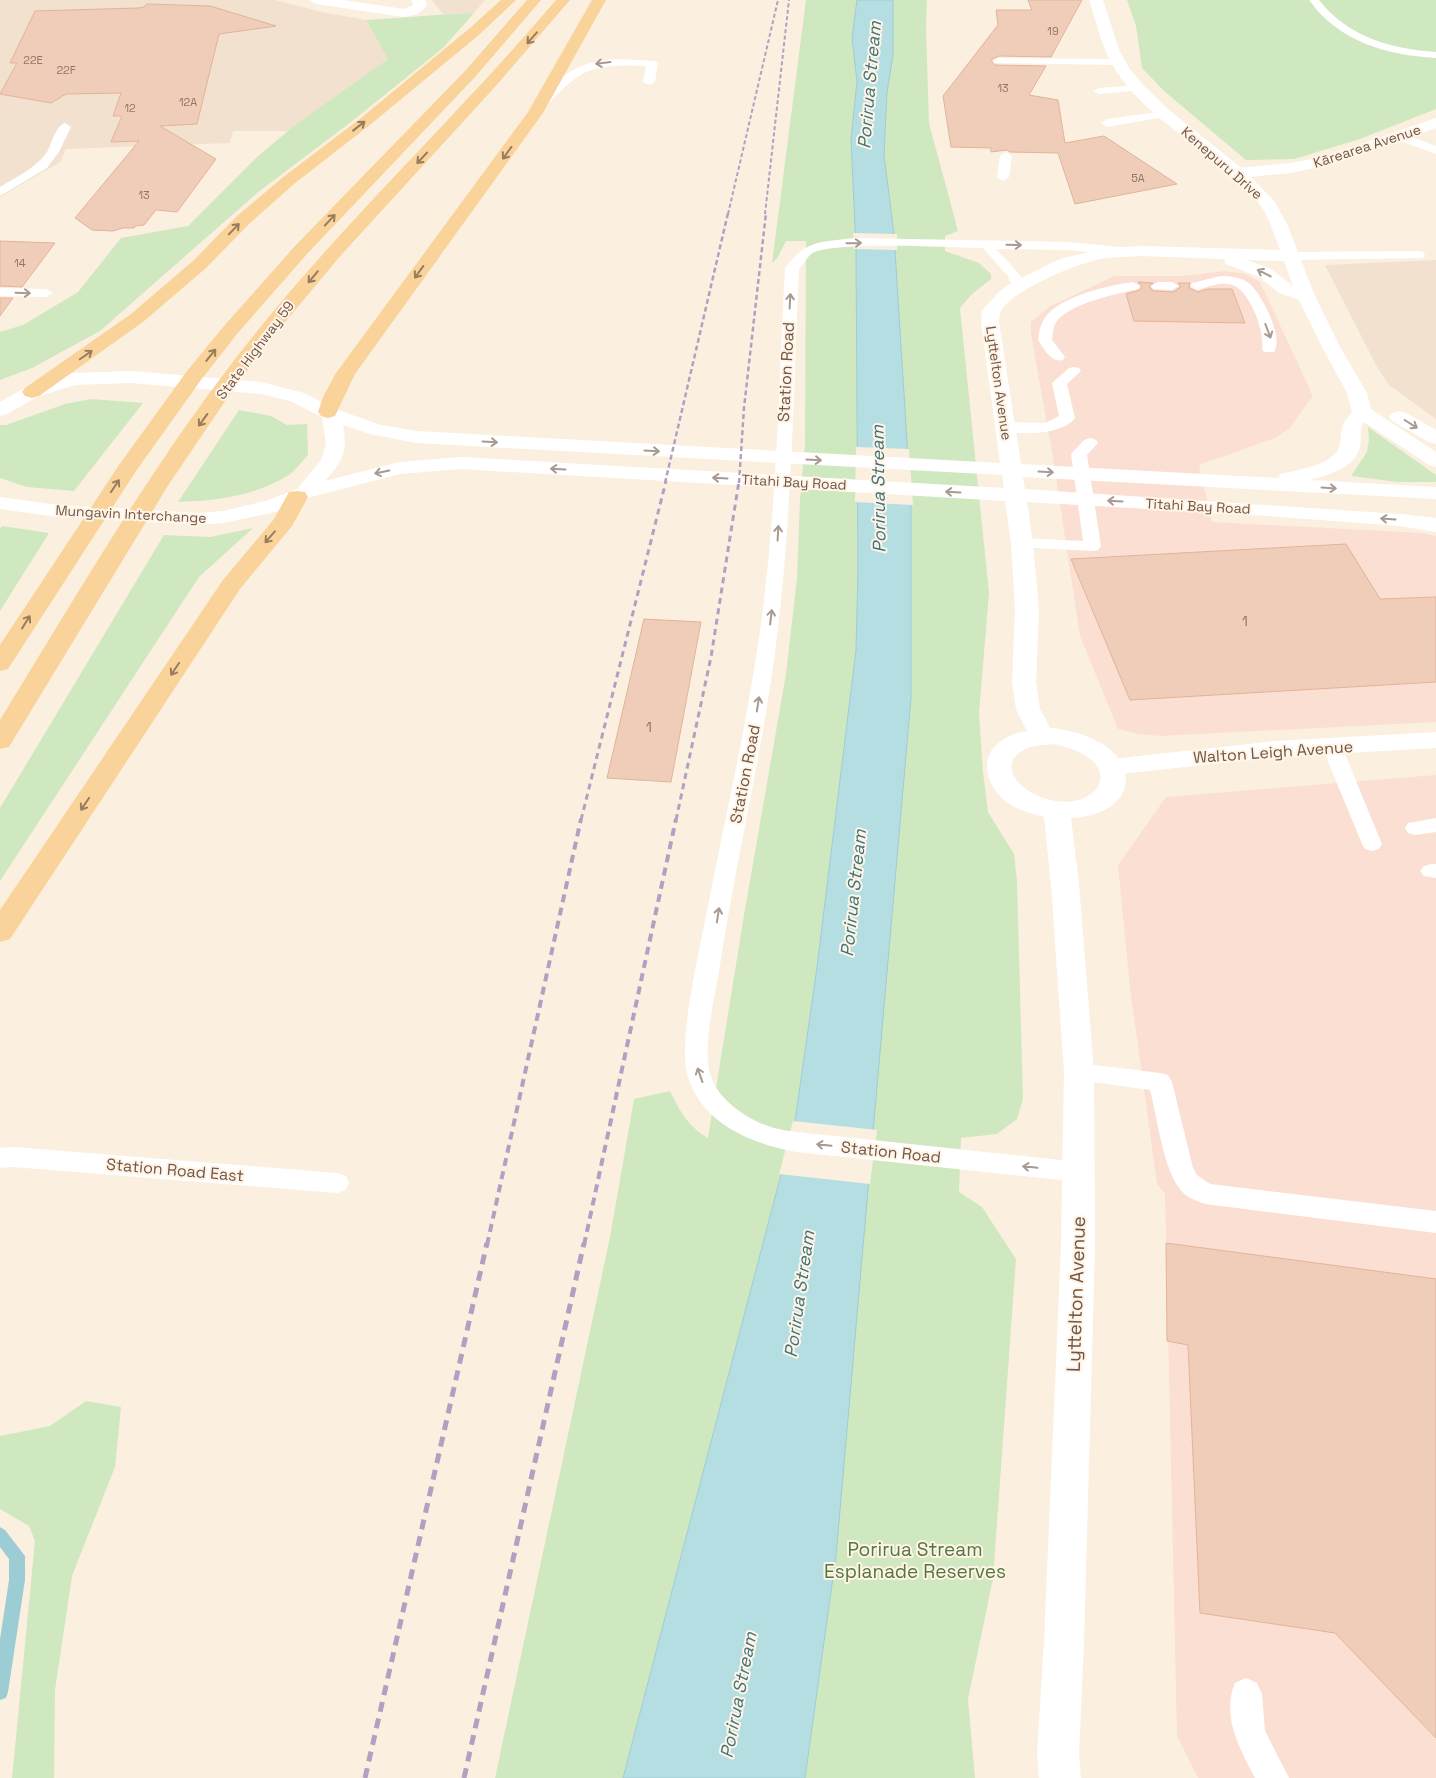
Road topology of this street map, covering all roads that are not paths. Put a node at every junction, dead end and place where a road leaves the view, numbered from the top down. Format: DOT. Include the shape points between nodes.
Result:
graph roads {
  1 [pos="316,0"];
  2 [pos="418,0"];
  3 [pos="509,0"];
  4 [pos="534,0"];
  5 [pos="563,0"];
  6 [pos="599,0"];
  7 [pos="1096,0"];
  8 [pos="1314,0"];
  9 [pos="389,6"];
  10 [pos="1436,55"];
  11 [pos="999,61"];
  12 [pos="1121,66"];
  13 [pos="1079,72"];
  14 [pos="648,82"];
  15 [pos="1138,88"];
  16 [pos="1099,91"];
  17 [pos="535,113"];
  18 [pos="1164,114"];
  19 [pos="1107,123"];
  20 [pos="1436,123"];
  21 [pos="65,127"];
  22 [pos="1401,136"];
  23 [pos="1436,150"];
  24 [pos="1006,156"];
  25 [pos="1238,173"];
  26 [pos="1003,177"];
  27 [pos="0,192"];
  28 [pos="1274,215"];
  29 [pos="987,244"];
  30 [pos="1121,251"];
  31 [pos="1207,253"];
  32 [pos="1418,255"];
  33 [pos="1290,256"];
  34 [pos="1019,286"];
  35 [pos="1133,286"];
  36 [pos="1158,286"];
  37 [pos="1172,286"];
  38 [pos="1197,286"];
  39 [pos="0,292"];
  40 [pos="46,294"];
  41 [pos="1306,296"];
  42 [pos="1269,348"];
  43 [pos="1058,357"];
  44 [pos="1074,371"];
  45 [pos="11,401"];
  46 [pos="1359,402"];
  47 [pos="330,413"];
  48 [pos="1005,427"];
  49 [pos="1436,438"];
  50 [pos="1090,443"];
  51 [pos="1436,461"];
  52 [pos="1262,484"];
  53 [pos="1436,493"];
  54 [pos="301,495"];
  55 [pos="0,503"];
  56 [pos="1436,524"];
  57 [pos="1022,543"];
  58 [pos="0,664"];
  59 [pos="1042,736"];
  60 [pos="1436,740"];
  61 [pos="0,741"];
  62 [pos="1332,747"];
  63 [pos="1110,767"];
  64 [pos="1057,811"];
  65 [pos="1436,825"];
  66 [pos="1415,828"];
  67 [pos="1372,844"];
  68 [pos="0,932"];
  69 [pos="1079,1072"];
  70 [pos="4,1155"];
  71 [pos="1079,1172"];
  72 [pos="337,1183"];
  73 [pos="1436,1222"];
  74 [pos="1246,1694"];
  75 [pos="1063,1770"];
  76 [pos="1273,1778"];
  1 -- 9 [label="main road"];
  2 -- 9 [label="main road" via="420,6 413,11"];
  45 -- 3 [label="main road, one-way" via="137,318 200,264 243,220 380,110"];
  58 -- 4 [label="main road, State Highway 59, one-way" via="143,444 207,360 334,215 469,76"];
  5 -- 61 [label="main road, State Highway 59, one-way" via="497,77 334,252 263,336 176,458"];
  6 -- 17 [label="main road"];
  7 -- 12 [label="main road, Kenepuru Drive" via="1109,44"];
  8 -- 10 [label="lane" via="1320,10 1338,24 1372,44 1403,52"];
  11 -- 12 [label="lane"];
  12 -- 13 [label="lane"];
  12 -- 15 [label="main road, Kenepuru Drive"];
  14 -- 17 [label="lane, one-way" via="652,63 602,62 573,72"];
  15 -- 16 [label="lane"];
  15 -- 18 [label="main road, Kenepuru Drive"];
  17 -- 47 [label="main road, one-way" via="346,373"];
  18 -- 19 [label="lane"];
  18 -- 25 [label="main road, Kenepuru Drive"];
  20 -- 22 [label="main road, Kārearea Avenue"];
  21 -- 27 [label="lane" via="43,165"];
  22 -- 23 [label="lane"];
  22 -- 25 [label="main road, Kārearea Avenue" via="1312,165"];
  24 -- 26 [label="lane"];
  25 -- 28 [label="main road, Kenepuru Drive" via="1266,201"];
  28 -- 31 [label="main road" via="1264,235 1253,243"];
  28 -- 33 [label="main road, Kenepuru Drive"];
  29 -- 30 [label="lane, Station Road, one-way"];
  29 -- 34 [label="lane" via="991,253 1016,275"];
  71 -- 29 [label="lane, Station Road, one-way" via="776,1138 743,1125 712,1101 697,1065 726,865 753,743 775,582 792,268 807,251 834,244"];
  30 -- 31 [label="main road, Lyttelton Avenue"];
  30 -- 34 [label="main road, Lyttelton Avenue" via="1066,263"];
  31 -- 33 [label="main road, Lyttelton Avenue"];
  41 -- 31 [label="main road, one-way" via="1286,288 1265,273"];
  32 -- 33 [label="lane"];
  33 -- 41 [label="main road, Kenepuru Drive"];
  34 -- 48 [label="main road, Lyttelton Avenue" via="999,302 990,316"];
  35 -- 43 [label="lane" via="1103,292 1105,302 1099,307 1076,314 1058,325 1045,340"];
  36 -- 37 [label="lane"];
  38 -- 42 [label="lane, one-way" via="1213,280 1225,280 1248,287 1271,338"];
  39 -- 40 [label="lane, one-way"];
  41 -- 46 [label="main road, Kenepuru Drive"];
  44 -- 48 [label="lane" via="1059,383 1067,418 1046,428"];
  45 -- 47 [label="main road" via="80,379 115,377 260,388 297,397"];
  46 -- 49 [label="main road, one-way"];
  46 -- 51 [label="main road, Kenepuru Drive"];
  46 -- 52 [label="main road" via="1348,452 1338,462 1310,474"];
  47 -- 52 [label="main road, Titahi Bay Road, one-way" via="395,434 441,440"];
  47 -- 54 [label="main road, Mungavin Interchange" via="336,444 334,454 322,474"];
  48 -- 57 [label="main road, Lyttelton Avenue"];
  50 -- 57 [label="lane" via="1078,454 1092,546"];
  52 -- 53 [label="main road, Titahi Bay Road, one-way"];
  54 -- 55 [label="main road, Mungavin Interchange" via="272,506 223,517 175,518 58,511"];
  56 -- 54 [label="main road, Titahi Bay Road, one-way" via="1268,510 471,464 399,468"];
  54 -- 68 [label="main road, one-way" via="284,521 231,585"];
  57 -- 59 [label="main road, Lyttelton Avenue" via="1027,610 1024,682 1028,709"];
  59 -- 63 [label="main road" via="1084,743 1106,759"];
  59 -- 64 [label="main road" via="1021,740 1006,749 998,761 998,776 1007,790 1024,802"];
  60 -- 62 [label="main road, Walton Leigh Avenue"];
  62 -- 63 [label="main road, Walton Leigh Avenue" via="1235,752"];
  62 -- 67 [label="lane"];
  63 -- 64 [label="main road" via="1113,784 1103,799 1083,808"];
  64 -- 69 [label="main road, Lyttelton Avenue" via="1066,884"];
  65 -- 66 [label="lane"];
  69 -- 71 [label="main road, Lyttelton Avenue"];
  69 -- 73 [label="lane" via="1160,1082 1181,1168 1188,1182 1205,1194"];
  70 -- 72 [label="lane, Station Road East"];
  71 -- 75 [label="main road, Lyttelton Avenue"];
  74 -- 76 [label="lane" via="1249,1734"];
}
